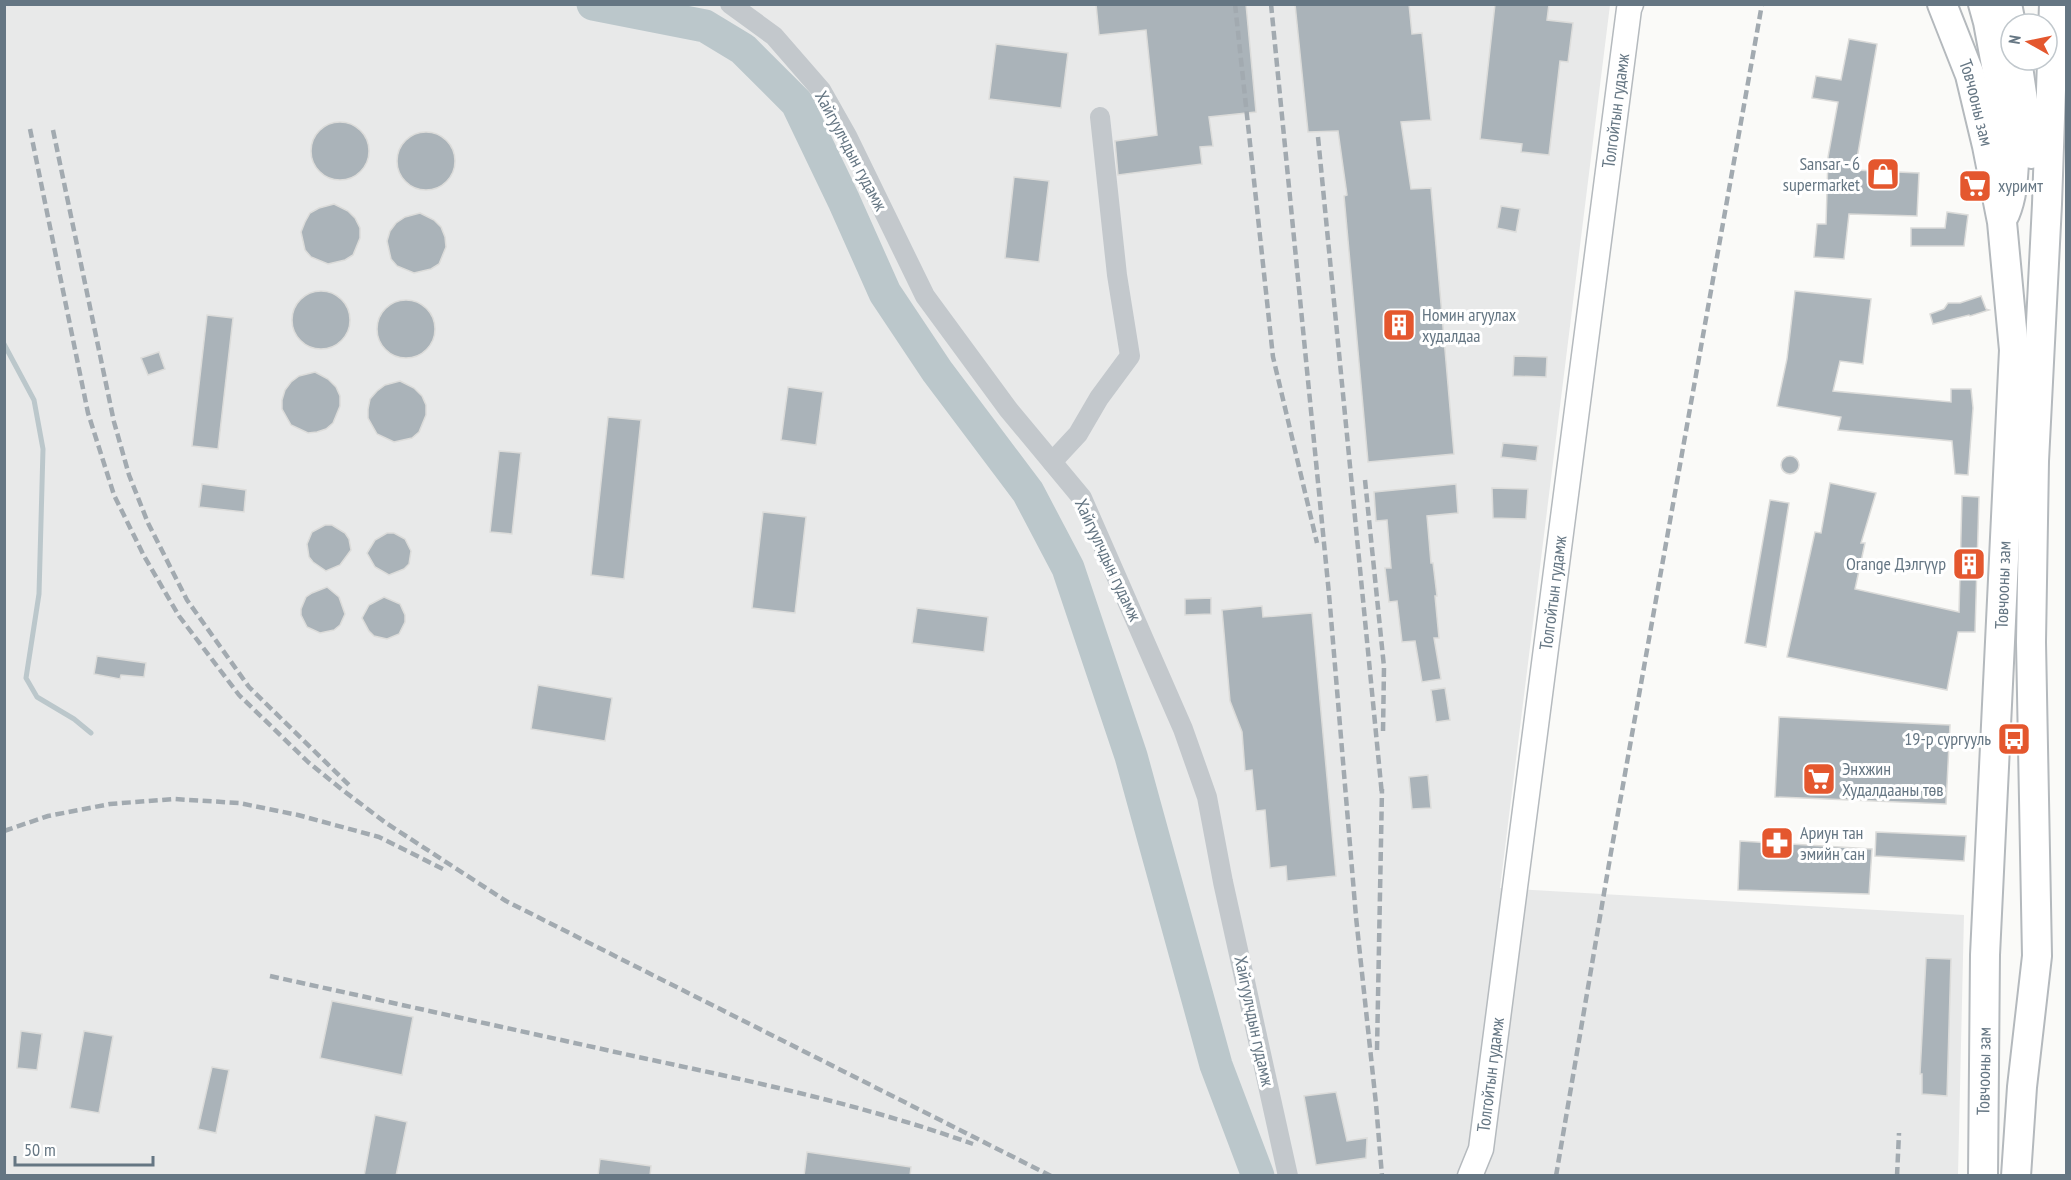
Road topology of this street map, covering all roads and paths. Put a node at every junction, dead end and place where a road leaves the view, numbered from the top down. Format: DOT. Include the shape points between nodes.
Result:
graph roads {
  1 [pos="730,4"];
  2 [pos="1942,4"];
  3 [pos="1983,4"];
  4 [pos="2054,4"];
  5 [pos="1630,6"];
  6 [pos="2019,72"];
  7 [pos="1100,117"];
  8 [pos="2048,188"];
  9 [pos="2002,222"];
  10 [pos="1052,462"];
  11 [pos="1288,1176"];
  12 [pos="1470,1176"];
  13 [pos="1983,1176"];
  14 [pos="2016,1176"];
  1 -- 10 [label="street, Хайгуулчдын гудамж" via="774,36 821,90 925,296"];
  2 -- 9 [label="highway, Товчооны зам" via="1976,98"];
  3 -- 9 [label="highway" via="2014,162 2010,203"];
  4 -- 8 [label="highway, Товчооны зам"];
  5 -- 12 [label="main road, Толгойтын гудамж" via="1481,1149"];
  6 -- 8 [label="highway" via="2032,164"];
  7 -- 10 [label="street" via="1130,356 1078,434"];
  8 -- 14 [label="highway, Товчооны зам" via="2034,461 2031,642 2037,956"];
  9 -- 13 [label="highway, Товчооны зам" via="2014,350 1985,955"];
  10 -- 11 [label="street, Хайгуулчдын гудамж" via="1082,498 1183,729 1207,797"];
}
